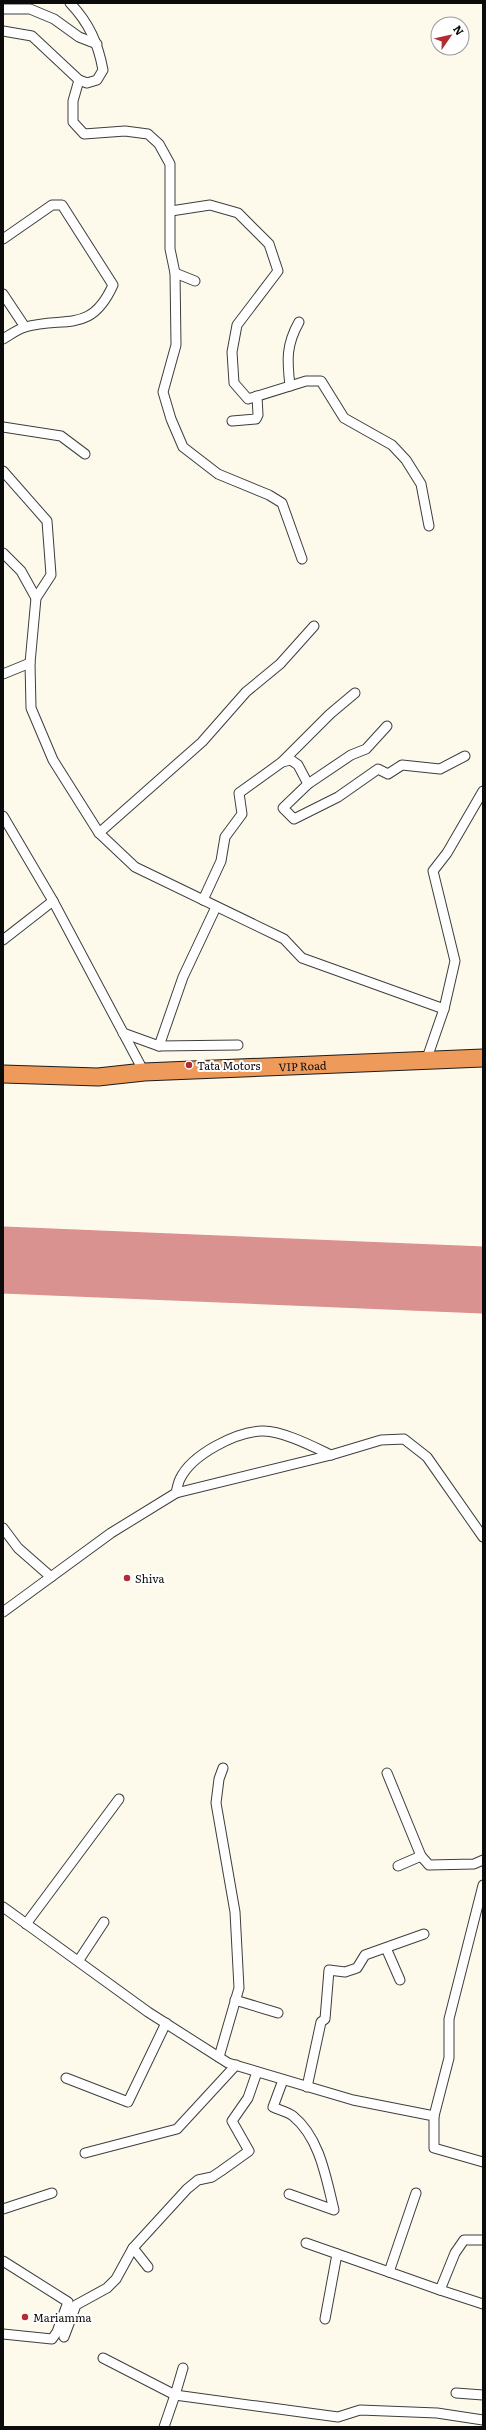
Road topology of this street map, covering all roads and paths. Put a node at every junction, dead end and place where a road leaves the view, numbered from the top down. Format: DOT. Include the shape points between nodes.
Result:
graph roads {
  1 [pos="70,3"];
  2 [pos="4,9"];
  3 [pos="3,31"];
  4 [pos="97,44"];
  5 [pos="79,80"];
  6 [pos="171,211"];
  7 [pos="3,239"];
  8 [pos="175,273"];
  9 [pos="195,281"];
  10 [pos="3,294"];
  11 [pos="299,322"];
  12 [pos="25,327"];
  13 [pos="3,339"];
  14 [pos="290,386"];
  15 [pos="257,396"];
  16 [pos="232,421"];
  17 [pos="3,427"];
  18 [pos="85,454"];
  19 [pos="3,471"];
  20 [pos="429,526"];
  21 [pos="3,553"];
  22 [pos="302,559"];
  23 [pos="36,598"];
  24 [pos="314,626"];
  25 [pos="30,663"];
  26 [pos="3,674"];
  27 [pos="355,693"];
  28 [pos="387,726"];
  29 [pos="465,756"];
  30 [pos="282,762"];
  31 [pos="308,784"];
  32 [pos="483,791"];
  33 [pos="3,816"];
  34 [pos="99,833"];
  35 [pos="203,900"];
  36 [pos="52,901"];
  37 [pos="216,907"];
  38 [pos="3,940"];
  39 [pos="444,1009"];
  40 [pos="123,1033"];
  41 [pos="238,1045"];
  42 [pos="160,1046"];
  43 [pos="483,1058"];
  44 [pos="426,1061"];
  45 [pos="144,1072"];
  46 [pos="3,1074"];
  47 [pos="331,1455"];
  48 [pos="176,1494"];
  49 [pos="3,1528"];
  50 [pos="483,1537"];
  51 [pos="51,1577"];
  52 [pos="3,1612"];
  53 [pos="223,1768"];
  54 [pos="387,1773"];
  55 [pos="119,1799"];
  56 [pos="421,1856"];
  57 [pos="483,1860"];
  58 [pos="398,1866"];
  59 [pos="483,1885"];
  60 [pos="3,1907"];
  61 [pos="104,1922"];
  62 [pos="26,1924"];
  63 [pos="424,1934"];
  64 [pos="386,1948"];
  65 [pos="78,1960"];
  66 [pos="400,1980"];
  67 [pos="235,2000"];
  68 [pos="278,2013"];
  69 [pos="166,2023"];
  70 [pos="219,2057"];
  71 [pos="236,2065"];
  72 [pos="257,2072"];
  73 [pos="66,2078"];
  74 [pos="283,2080"];
  75 [pos="307,2087"];
  76 [pos="434,2116"];
  77 [pos="85,2153"];
  78 [pos="483,2162"];
  79 [pos="416,2192"];
  80 [pos="52,2193"];
  81 [pos="289,2194"];
  82 [pos="3,2209"];
  83 [pos="483,2240"];
  84 [pos="306,2243"];
  85 [pos="133,2248"];
  86 [pos="337,2254"];
  87 [pos="3,2261"];
  88 [pos="148,2267"];
  89 [pos="389,2272"];
  90 [pos="440,2290"];
  91 [pos="483,2304"];
  92 [pos="325,2319"];
  93 [pos="3,2334"];
  94 [pos="64,2337"];
  95 [pos="103,2358"];
  96 [pos="183,2368"];
  97 [pos="456,2393"];
  98 [pos="175,2395"];
  99 [pos="483,2395"];
  100 [pos="483,2420"];
  101 [pos="164,2427"];
  1 -- 4 [label="street" via="83,17"];
  2 -- 4 [label="street" via="30,9 54,19 79,36"];
  3 -- 5 [label="street" via="32,36"];
  4 -- 5 [label="street" via="103,70 97,80 87,83"];
  5 -- 6 [label="street" via="73,101 73,122 84,134 125,131 148,134 159,144 170,164"];
  6 -- 8 [label="street" via="170,249"];
  6 -- 15 [label="street" via="210,205 238,213 269,244 278,271 237,325 232,352 234,383 248,399"];
  7 -- 12 [label="street" via="52,205 62,205 113,285 105,302 80,321"];
  8 -- 9 [label="street"];
  8 -- 22 [label="street" via="176,345 163,392 183,447 218,474 282,503"];
  10 -- 12 [label="street"];
  11 -- 14 [label="street" via="290,339"];
  12 -- 13 [label="street"];
  14 -- 15 [label="street"];
  14 -- 20 [label="street" via="306,381 321,381 344,418 392,445 406,460 421,484"];
  15 -- 16 [label="street" via="256,419"];
  17 -- 18 [label="street" via="61,436"];
  19 -- 23 [label="street" via="47,520 51,575"];
  21 -- 23 [label="street" via="21,571"];
  23 -- 25 [label="street"];
  24 -- 34 [label="street" via="280,664 246,692 202,742"];
  25 -- 26 [label="street"];
  25 -- 34 [label="street" via="31,708 53,760"];
  27 -- 30 [label="street"];
  28 -- 31 [label="street" via="366,749 351,755"];
  29 -- 31 [label="street" via="440,769 402,765 388,774 378,769 338,797 294,819 283,808"];
  30 -- 31 [label="street" via="291,760 298,765"];
  30 -- 35 [label="street" via="239,793 242,814 225,837 221,861"];
  32 -- 39 [label="street" via="447,853 434,870 455,961"];
  33 -- 36 [label="street"];
  34 -- 35 [label="street" via="135,867"];
  35 -- 37 [label="street"];
  36 -- 38 [label="street"];
  36 -- 40 [label="street"];
  37 -- 39 [label="street" via="284,939 302,958"];
  37 -- 42 [label="street" via="183,977"];
  39 -- 44 [label="street"];
  40 -- 42 [label="street"];
  40 -- 45 [label="street"];
  41 -- 42 [label="street"];
  43 -- 44 [label="highway, VIP Road"];
  44 -- 45 [label="highway, VIP Road"];
  45 -- 46 [label="highway, VIP Road" via="98,1077"];
  47 -- 48 [label="street"];
  47 -- 48 [label="street" via="299,1440 263,1431 232,1438 200,1456 180,1478"];
  47 -- 50 [label="street" via="381,1440 404,1439 427,1457"];
  48 -- 51 [label="street" via="111,1533"];
  49 -- 51 [label="street" via="18,1548"];
  51 -- 52 [label="street"];
  53 -- 67 [label="street" via="216,1803 235,1912 239,1988"];
  54 -- 56 [label="street"];
  55 -- 62 [label="street"];
  56 -- 57 [label="street" via="429,1864 474,1864"];
  56 -- 58 [label="street"];
  59 -- 76 [label="street" via="449,2019 449,2058"];
  60 -- 62 [label="street"];
  61 -- 65 [label="street"];
  62 -- 65 [label="street"];
  63 -- 64 [label="street"];
  64 -- 66 [label="street"];
  64 -- 75 [label="street" via="365,1956 357,1968 346,1972 329,1970 325,2019 321,2022"];
  65 -- 69 [label="street"];
  67 -- 68 [label="street"];
  67 -- 70 [label="street"];
  69 -- 70 [label="street"];
  69 -- 73 [label="street" via="128,2102"];
  70 -- 71 [label="street"];
  71 -- 72 [label="street"];
  71 -- 77 [label="street" via="177,2129"];
  72 -- 74 [label="street"];
  72 -- 85 [label="street" via="248,2098 232,2121 249,2151 212,2176 198,2180"];
  74 -- 75 [label="street"];
  74 -- 81 [label="street" via="273,2107 293,2116 310,2137 323,2166 334,2210"];
  75 -- 76 [label="street" via="352,2100"];
  76 -- 78 [label="street" via="434,2148"];
  79 -- 89 [label="street"];
  80 -- 82 [label="street"];
  83 -- 90 [label="street" via="464,2240 455,2253"];
  84 -- 86 [label="street"];
  85 -- 88 [label="street"];
  85 -- 94 [label="street" via="116,2279 107,2288 76,2305"];
  86 -- 89 [label="street"];
  86 -- 92 [label="street"];
  87 -- 93 [label="street" via="68,2302 58,2332 52,2339"];
  89 -- 90 [label="street"];
  90 -- 91 [label="street"];
  95 -- 98 [label="street"];
  96 -- 98 [label="street"];
  97 -- 99 [label="street"];
  98 -- 100 [label="street" via="338,2417 360,2410 437,2413"];
  98 -- 101 [label="street"];
}
